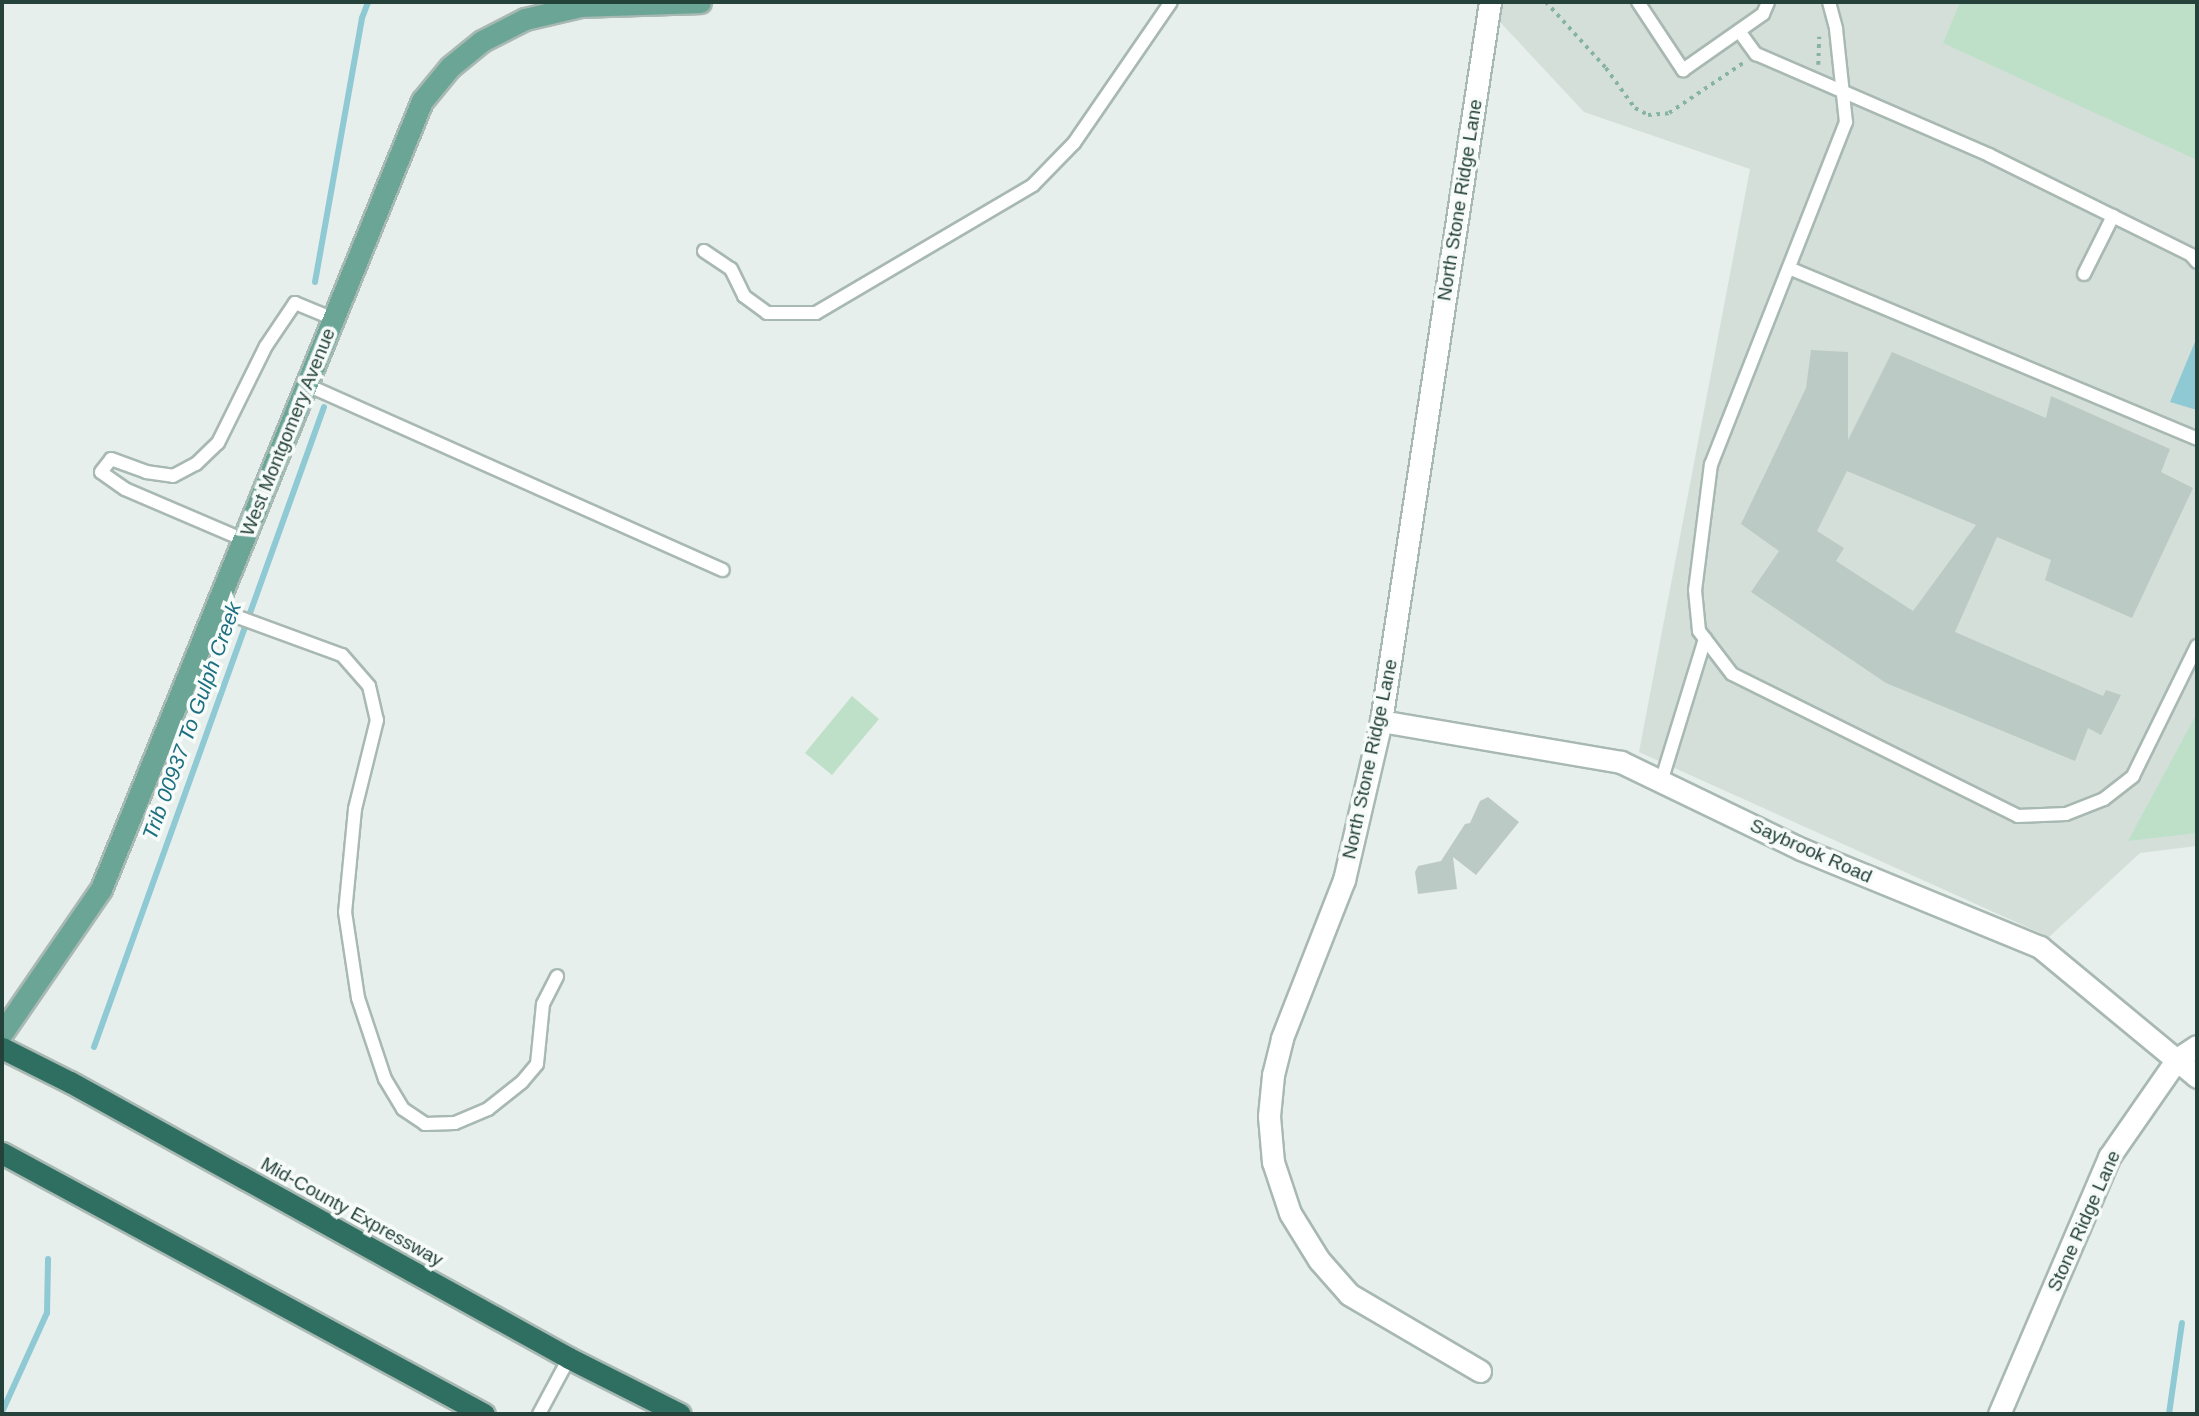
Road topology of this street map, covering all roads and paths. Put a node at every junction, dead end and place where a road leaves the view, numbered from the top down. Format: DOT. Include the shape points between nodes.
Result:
graph roads {
  1 [pos="701,2"];
  2 [pos="1171,2"];
  3 [pos="1490,2"];
  4 [pos="1546,2"];
  5 [pos="1639,2"];
  6 [pos="1768,2"];
  7 [pos="1829,2"];
  8 [pos="1819,30"];
  9 [pos="1739,31"];
  10 [pos="1756,54"];
  11 [pos="1818,82"];
  12 [pos="1843,93"];
  13 [pos="2113,216"];
  14 [pos="704,251"];
  15 [pos="2197,262"];
  16 [pos="1788,268"];
  17 [pos="2084,274"];
  18 [pos="334,319"];
  19 [pos="307,385"];
  20 [pos="2197,439"];
  21 [pos="244,540"];
  22 [pos="723,570"];
  23 [pos="216,609"];
  24 [pos="1704,639"];
  25 [pos="2197,646"];
  26 [pos="1381,721"];
  27 [pos="1661,782"];
  28 [pos="557,976"];
  29 [pos="2,1032"];
  30 [pos="2197,1046"];
  31 [pos="2,1048"];
  32 [pos="2177,1059"];
  33 [pos="2197,1077"];
  34 [pos="6,1155"];
  35 [pos="569,1358"];
  36 [pos="1480,1371"];
  37 [pos="484,1414"];
  38 [pos="539,1414"];
  39 [pos="680,1414"];
  40 [pos="1999,1414"];
  1 -- 18 [label="main road, West Montgomery Avenue" via="581,6 525,19 482,41 450,67 422,101"];
  2 -- 14 [label="lane" via="1074,143 1033,185 817,313 767,313 744,296 731,269"];
  3 -- 26 [label="street, North Stone Ridge Lane"];
  4 -- 10 [label="path" via="1606,68 1635,108 1648,115 1669,113"];
  5 -- 9 [label="lane" via="1682,69"];
  6 -- 9 [label="lane" via="1763,14"];
  7 -- 12 [label="lane"];
  8 -- 11 [label="path"];
  9 -- 10 [label="lane"];
  10 -- 11 [label="lane"];
  11 -- 12 [label="lane"];
  12 -- 13 [label="lane" via="1989,155"];
  12 -- 16 [label="lane" via="1846,122"];
  13 -- 15 [label="lane" via="2191,254"];
  13 -- 17 [label="lane"];
  16 -- 20 [label="lane"];
  16 -- 24 [label="lane" via="1711,464 1695,590"];
  18 -- 19 [label="main road, West Montgomery Avenue"];
  18 -- 21 [label="lane" via="295,303 266,346 218,443 196,464 173,476 111,459 101,472 125,489"];
  19 -- 21 [label="main road, West Montgomery Avenue"];
  19 -- 22 [label="lane"];
  21 -- 23 [label="main road, West Montgomery Avenue"];
  23 -- 28 [label="lane" via="342,656 369,687 377,720 355,809 345,912 358,998 385,1079 402,1109 425,1124 455,1123 488,1109 522,1082 537,1064 543,1004"];
  23 -- 29 [label="main road, West Montgomery Avenue" via="101,889"];
  24 -- 25 [label="lane" via="1732,674 2018,816 2066,814 2104,799 2133,776"];
  24 -- 27 [label="lane"];
  26 -- 27 [label="street, Saybrook Road" via="1621,762"];
  26 -- 36 [label="street, North Stone Ridge Lane" via="1344,880 1282,1038 1269,1116 1273,1162 1290,1213 1319,1260 1349,1294"];
  27 -- 32 [label="street, Saybrook Road" via="1801,849 2040,947"];
  30 -- 32 [label="street, Stone Ridge Lane"];
  31 -- 35 [label="highway, Mid-County Expressway"];
  32 -- 33 [label="street, Saybrook Road"];
  32 -- 40 [label="street, Stone Ridge Lane" via="2109,1157"];
  34 -- 37 [label="highway"];
  35 -- 38 [label="lane"];
  35 -- 39 [label="highway, Mid-County Expressway"];
}
